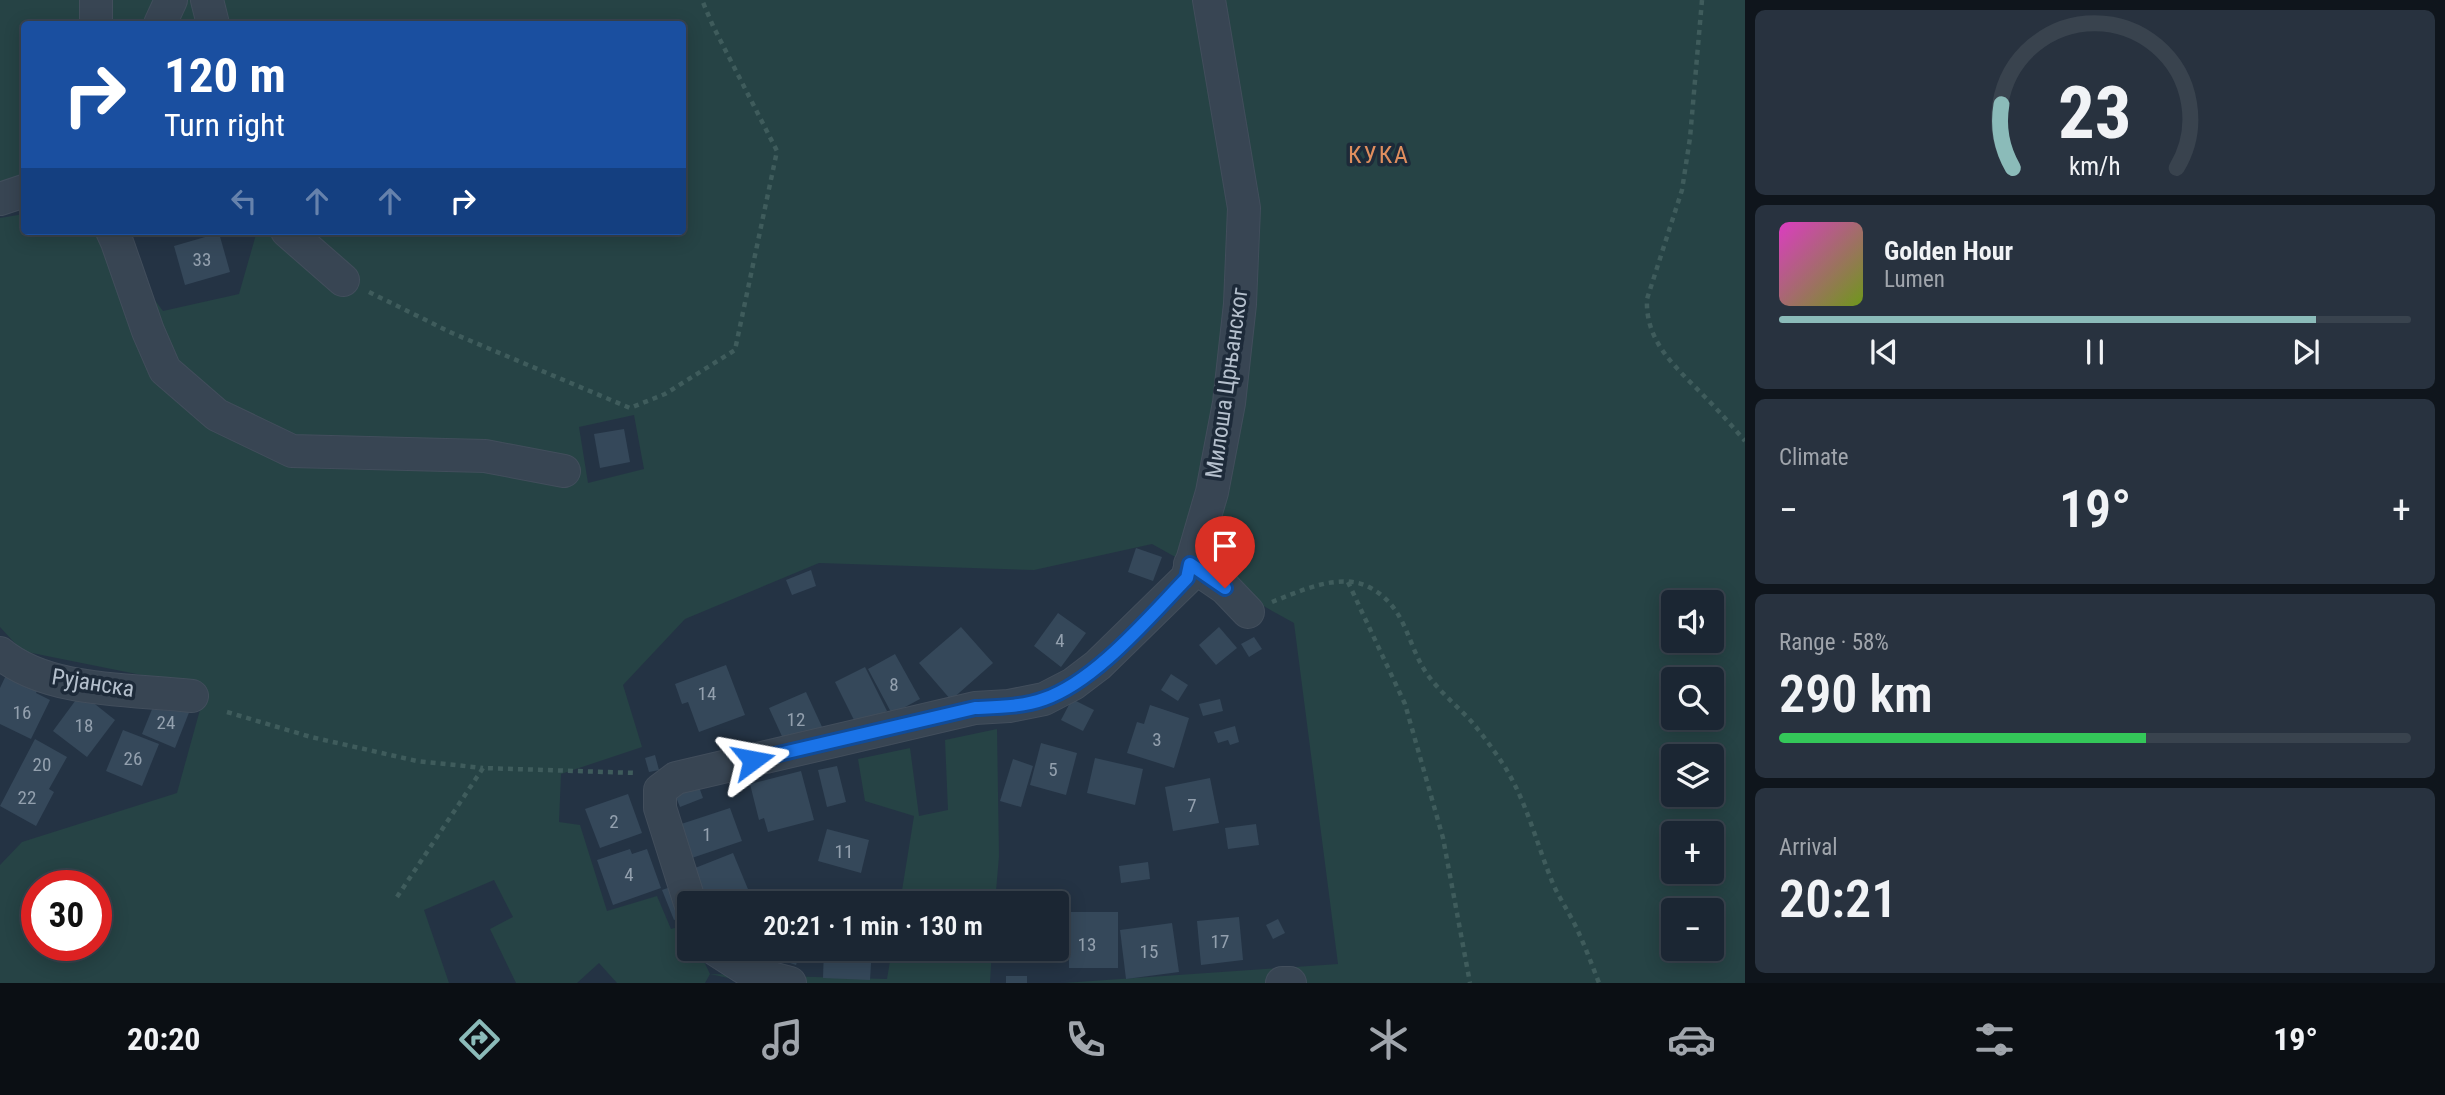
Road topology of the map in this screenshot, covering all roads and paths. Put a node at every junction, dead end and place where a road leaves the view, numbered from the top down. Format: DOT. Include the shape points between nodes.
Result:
graph roads {
  1 [pos="96,0"];
  2 [pos="171,0"];
  3 [pos="207,0"];
  4 [pos="702,0"];
  5 [pos="1209,0"];
  6 [pos="1702,0"];
  7 [pos="96,21"];
  8 [pos="161,21"];
  9 [pos="212,21"];
  10 [pos="21,192"];
  11 [pos="0,199"];
  12 [pos="113,235"];
  13 [pos="292,235"];
  14 [pos="343,279"];
  15 [pos="1745,441"];
  16 [pos="564,471"];
  17 [pos="1190,564"];
  18 [pos="1347,581"];
  19 [pos="1248,611"];
  20 [pos="0,653"];
  21 [pos="192,696"];
  22 [pos="227,712"];
  23 [pos="483,768"];
  24 [pos="676,778"];
  25 [pos="686,891"];
  26 [pos="397,897"];
  27 [pos="734,961"];
  28 [pos="790,983"];
  29 [pos="1470,983"];
  30 [pos="1599,983"];
  1 -- 7 [label="street"];
  2 -- 8 [label="street"];
  3 -- 9 [label="street"];
  4 -- 14 [label="path" via="777,151 735,350 665,394 630,408 452,333"];
  5 -- 17 [label="street, Милоша Црњанског" via="1244,208 1229,403 1212,492"];
  6 -- 15 [label="path" via="1682,190 1647,299 1646,317 1657,343 1680,373"];
  10 -- 11 [label="street"];
  12 -- 16 [label="street" via="165,370 216,415 292,451 485,456"];
  13 -- 14 [label="street"];
  17 -- 19 [label="street"];
  17 -- 24 [label="street, Милоша Црњанског" via="1187,578 1098,665 1044,699 975,708"];
  18 -- 19 [label="path" via="1328,583"];
  18 -- 29 [label="path" via="1405,704 1443,838"];
  18 -- 30 [label="path" via="1368,586 1398,611 1429,676 1504,765"];
  20 -- 21 [label="street, Рујанска" via="12,663 56,681"];
  22 -- 23 [label="path" via="417,761"];
  23 -- 24 [label="path" via="619,771"];
  23 -- 26 [label="path"];
  24 -- 25 [label="street" via="660,790 660,808"];
  27 -- 28 [label="street" via="752,972"];
}
